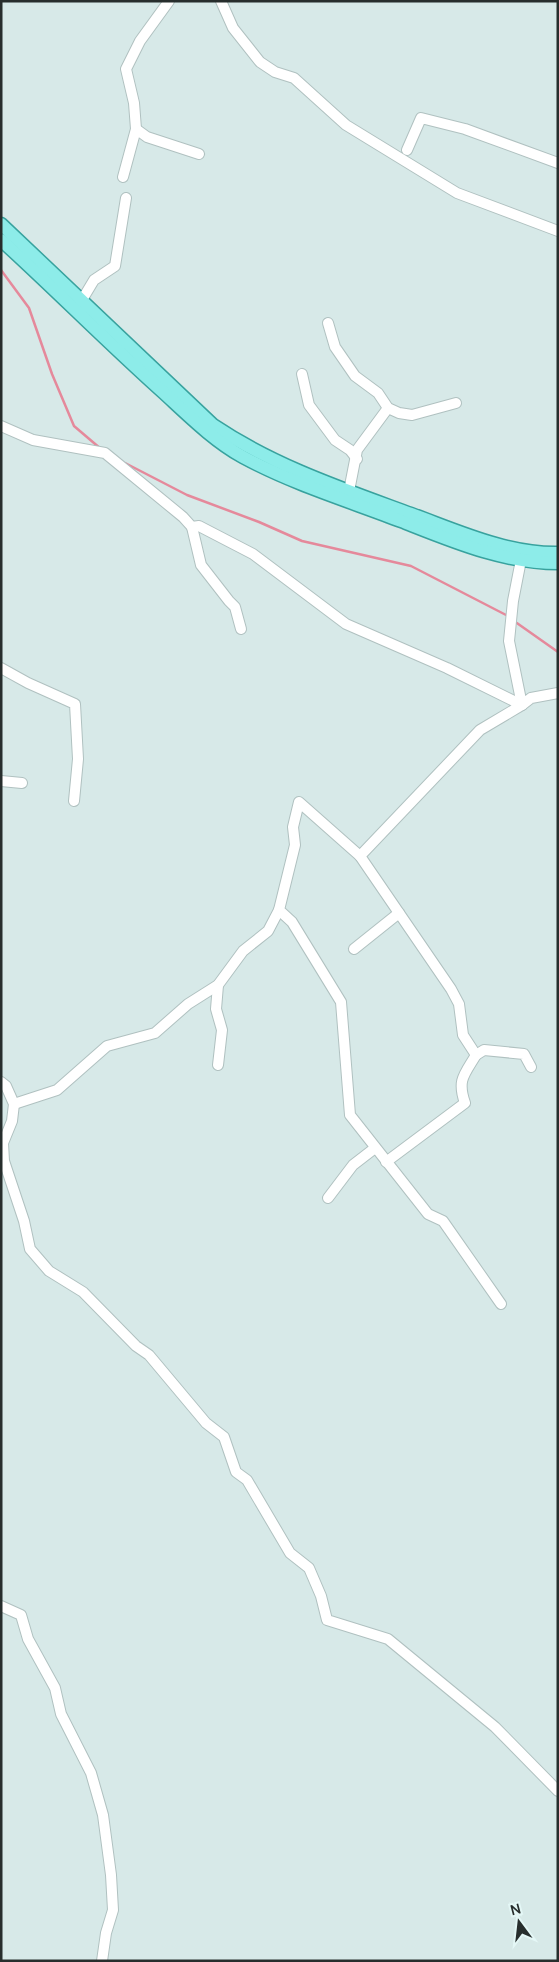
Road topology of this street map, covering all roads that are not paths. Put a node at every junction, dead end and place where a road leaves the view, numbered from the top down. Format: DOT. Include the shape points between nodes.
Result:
graph roads {
  1 [pos="169,1"];
  2 [pos="220,1"];
  3 [pos="136,129"];
  4 [pos="407,150"];
  5 [pos="199,154"];
  6 [pos="558,163"];
  7 [pos="123,177"];
  8 [pos="126,198"];
  9 [pos="1,224"];
  10 [pos="558,231"];
  11 [pos="1,240"];
  12 [pos="82,300"];
  13 [pos="328,323"];
  14 [pos="302,374"];
  15 [pos="456,403"];
  16 [pos="388,408"];
  17 [pos="1,426"];
  18 [pos="357,458"];
  19 [pos="349,491"];
  20 [pos="192,527"];
  21 [pos="558,553"];
  22 [pos="521,560"];
  23 [pos="558,563"];
  24 [pos="241,629"];
  25 [pos="1,668"];
  26 [pos="558,693"];
  27 [pos="522,705"];
  28 [pos="1,781"];
  29 [pos="22,782"];
  30 [pos="74,802"];
  31 [pos="360,856"];
  32 [pos="279,910"];
  33 [pos="399,913"];
  34 [pos="354,950"];
  35 [pos="218,985"];
  36 [pos="476,1055"];
  37 [pos="218,1065"];
  38 [pos="531,1066"];
  39 [pos="1,1082"];
  40 [pos="14,1104"];
  41 [pos="375,1148"];
  42 [pos="386,1162"];
  43 [pos="328,1198"];
  44 [pos="502,1304"];
  45 [pos="1,1606"];
  46 [pos="558,1791"];
  47 [pos="102,1961"];
  1 -- 3 [label="street" via="140,41 126,69"];
  2 -- 10 [label="street" via="233,28 260,62 275,72 294,78 346,125 457,193"];
  3 -- 5 [label="street" via="147,137"];
  3 -- 7 [label="street"];
  4 -- 6 [label="street" via="421,118"];
  8 -- 12 [label="street" via="115,266 94,280"];
  9 -- 12 [label="main road"];
  11 -- 22 [label="main road" via="208,433 243,457 455,542"];
  12 -- 19 [label="main road" via="213,426 246,447"];
  13 -- 16 [label="street" via="335,347 355,376 378,393"];
  14 -- 18 [label="street" via="309,405 335,440"];
  15 -- 16 [label="street" via="412,415"];
  16 -- 18 [label="street" via="363,440 357,450"];
  17 -- 20 [label="street" via="33,440 105,453"];
  18 -- 19 [label="street"];
  19 -- 21 [label="main road" via="495,545 545,554"];
  20 -- 24 [label="street" via="202,565 236,607"];
  20 -- 27 [label="street" via="199,526 253,554 346,624"];
  22 -- 23 [label="main road"];
  22 -- 27 [label="street" via="509,641"];
  25 -- 30 [label="street" via="75,704 78,759"];
  26 -- 27 [label="street" via="531,698"];
  27 -- 31 [label="street" via="480,730"];
  28 -- 29 [label="street"];
  31 -- 32 [label="street" via="299,802 293,827 295,845"];
  31 -- 33 [label="street"];
  32 -- 35 [label="street" via="268,931 243,951"];
  32 -- 41 [label="street" via="292,922 341,1002 350,1115"];
  33 -- 34 [label="street"];
  33 -- 36 [label="street" via="451,989 459,1004 463,1035"];
  35 -- 37 [label="street" via="216,1009 222,1030"];
  35 -- 40 [label="street" via="188,1004 155,1033 107,1046 57,1090"];
  36 -- 38 [label="street" via="484,1050 524,1054"];
  36 -- 42 [label="street" via="461,1081 465,1103"];
  39 -- 40 [label="street"];
  40 -- 46 [label="street" via="3,1143 4,1161 30,1249 49,1271 83,1292 149,1355 206,1424 224,1437 236,1472 247,1480 290,1553 309,1568 327,1620 388,1639 494,1727"];
  41 -- 42 [label="street"];
  41 -- 43 [label="street" via="352,1165"];
  42 -- 44 [label="street" via="428,1214 443,1221"];
  45 -- 47 [label="street" via="21,1615 28,1639 55,1688 61,1714 91,1773 103,1815 113,1910"];
}
